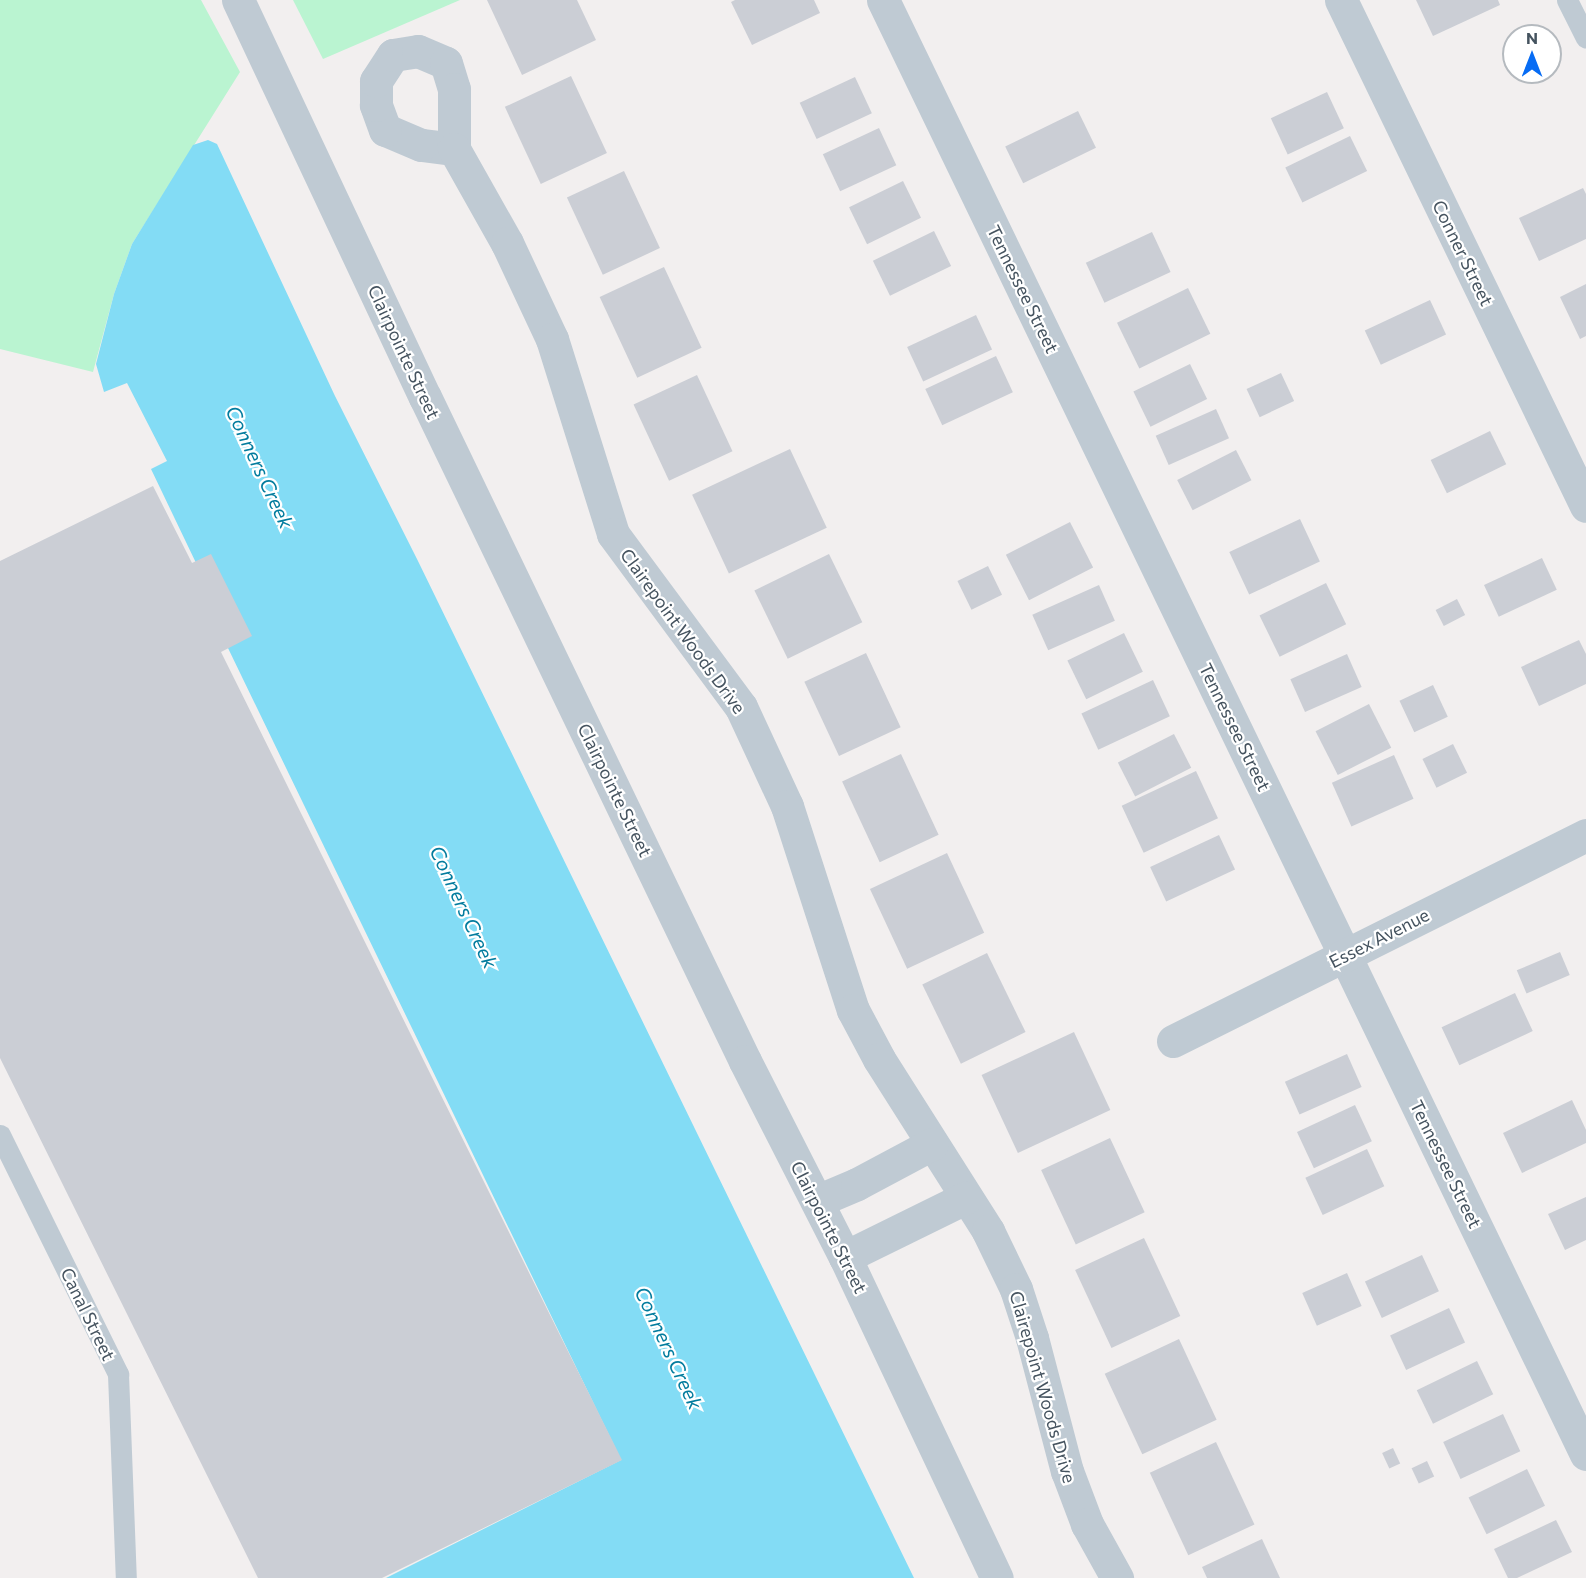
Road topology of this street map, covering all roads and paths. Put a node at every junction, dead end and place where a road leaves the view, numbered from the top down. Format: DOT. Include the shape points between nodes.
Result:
graph roads {
  1 [pos="238,0"];
  2 [pos="883,0"];
  3 [pos="1341,0"];
  4 [pos="1567,0"];
  5 [pos="1586,39"];
  6 [pos="454,149"];
  7 [pos="1586,506"];
  8 [pos="1586,835"];
  9 [pos="1345,955"];
  10 [pos="1173,1041"];
  11 [pos="0,1135"];
  12 [pos="932,1144"];
  13 [pos="965,1198"];
  14 [pos="817,1202"];
  15 [pos="845,1257"];
  16 [pos="1586,1454"];
  17 [pos="126,1578"];
  18 [pos="997,1578"];
  19 [pos="1117,1578"];
  1 -- 14 [label="street, Clairpointe Street" via="740,1051"];
  2 -- 9 [label="street, Tennessee Street"];
  3 -- 7 [label="street, Conner Street"];
  4 -- 5 [label="lane"];
  6 -- 12 [label="street, Clairepoint Woods Drive" via="507,243 552,339 613,534 741,706 787,806 853,1010"];
  8 -- 9 [label="street, Essex Avenue"];
  9 -- 10 [label="street, Essex Avenue"];
  9 -- 16 [label="street, Tennessee Street"];
  11 -- 17 [label="lane, Canal Street" via="118,1374"];
  12 -- 13 [label="street, Clairepoint Woods Drive"];
  12 -- 14 [label="street"];
  13 -- 15 [label="street"];
  13 -- 19 [label="street, Clairepoint Woods Drive" via="988,1231 1016,1289 1067,1472 1087,1524"];
  14 -- 15 [label="street, Clairpointe Street"];
  15 -- 18 [label="street, Clairpointe Street"];
}
